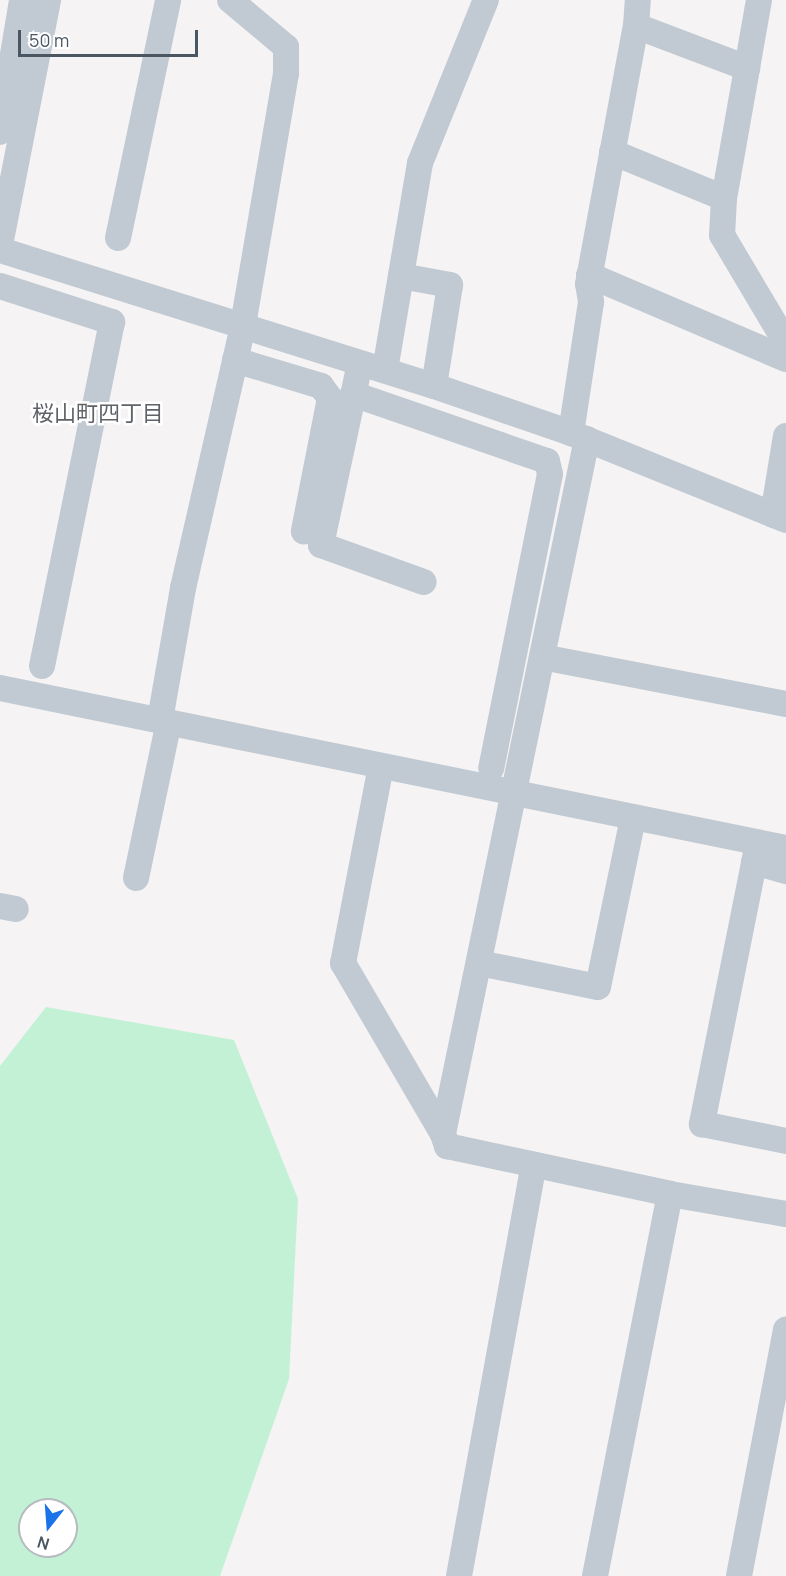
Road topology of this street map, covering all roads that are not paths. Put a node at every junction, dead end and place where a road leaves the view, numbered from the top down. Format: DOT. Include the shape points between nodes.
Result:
graph roads {
  1 [pos="22,0"];
  2 [pos="48,0"];
  3 [pos="168,0"];
  4 [pos="230,0"];
  5 [pos="486,0"];
  6 [pos="638,0"];
  7 [pos="759,0"];
  8 [pos="636,26"];
  9 [pos="747,68"];
  10 [pos="0,132"];
  11 [pos="612,152"];
  12 [pos="724,198"];
  13 [pos="118,238"];
  14 [pos="0,244"];
  15 [pos="0,250"];
  16 [pos="589,275"];
  17 [pos="401,276"];
  18 [pos="0,286"];
  19 [pos="243,325"];
  20 [pos="786,343"];
  21 [pos="786,359"];
  22 [pos="235,360"];
  23 [pos="360,362"];
  24 [pos="385,370"];
  25 [pos="434,386"];
  26 [pos="354,394"];
  27 [pos="579,436"];
  28 [pos="786,436"];
  29 [pos="779,517"];
  30 [pos="304,531"];
  31 [pos="424,582"];
  32 [pos="542,657"];
  33 [pos="42,666"];
  34 [pos="0,688"];
  35 [pos="786,704"];
  36 [pos="165,721"];
  37 [pos="381,766"];
  38 [pos="491,768"];
  39 [pos="513,794"];
  40 [pos="633,818"];
  41 [pos="786,848"];
  42 [pos="756,852"];
  43 [pos="786,871"];
  44 [pos="136,878"];
  45 [pos="479,963"];
  46 [pos="443,1134"];
  47 [pos="786,1141"];
  48 [pos="534,1165"];
  49 [pos="670,1194"];
  50 [pos="786,1214"];
  51 [pos="786,1329"];
  52 [pos="459,1576"];
  53 [pos="596,1576"];
  54 [pos="740,1576"];
  1 -- 10 [label="street"];
  2 -- 14 [label="street"];
  3 -- 13 [label="street"];
  4 -- 19 [label="street" via="286,47 282,96"];
  5 -- 17 [label="street" via="420,163"];
  6 -- 8 [label="street"];
  7 -- 9 [label="street"];
  8 -- 9 [label="street"];
  8 -- 11 [label="street"];
  9 -- 12 [label="street"];
  11 -- 12 [label="street"];
  11 -- 16 [label="street"];
  12 -- 20 [label="street" via="722,235"];
  15 -- 19 [label="street"];
  16 -- 21 [label="street"];
  16 -- 27 [label="street" via="591,302"];
  17 -- 24 [label="street"];
  17 -- 25 [label="street" via="450,285"];
  18 -- 33 [label="street" via="112,322"];
  19 -- 22 [label="street"];
  19 -- 23 [label="street"];
  22 -- 30 [label="street" via="321,386 330,399"];
  22 -- 36 [label="street" via="183,588"];
  23 -- 24 [label="street"];
  23 -- 26 [label="street"];
  24 -- 25 [label="street"];
  25 -- 27 [label="street"];
  26 -- 31 [label="street" via="321,545"];
  26 -- 38 [label="street" via="547,461 550,474"];
  27 -- 29 [label="street"];
  27 -- 32 [label="street"];
  28 -- 29 [label="street"];
  32 -- 35 [label="street"];
  32 -- 39 [label="street"];
  34 -- 36 [label="street"];
  36 -- 37 [label="street"];
  36 -- 44 [label="street"];
  37 -- 39 [label="street"];
  37 -- 46 [label="street" via="343,963"];
  39 -- 40 [label="street"];
  39 -- 45 [label="street"];
  40 -- 42 [label="street"];
  40 -- 45 [label="street" via="598,987"];
  41 -- 42 [label="street"];
  42 -- 43 [label="street"];
  42 -- 47 [label="street" via="702,1124"];
  45 -- 46 [label="street"];
  46 -- 48 [label="street" via="447,1146"];
  48 -- 49 [label="street"];
  48 -- 52 [label="street"];
  49 -- 50 [label="street"];
  49 -- 53 [label="street"];
  51 -- 54 [label="street"];
}
